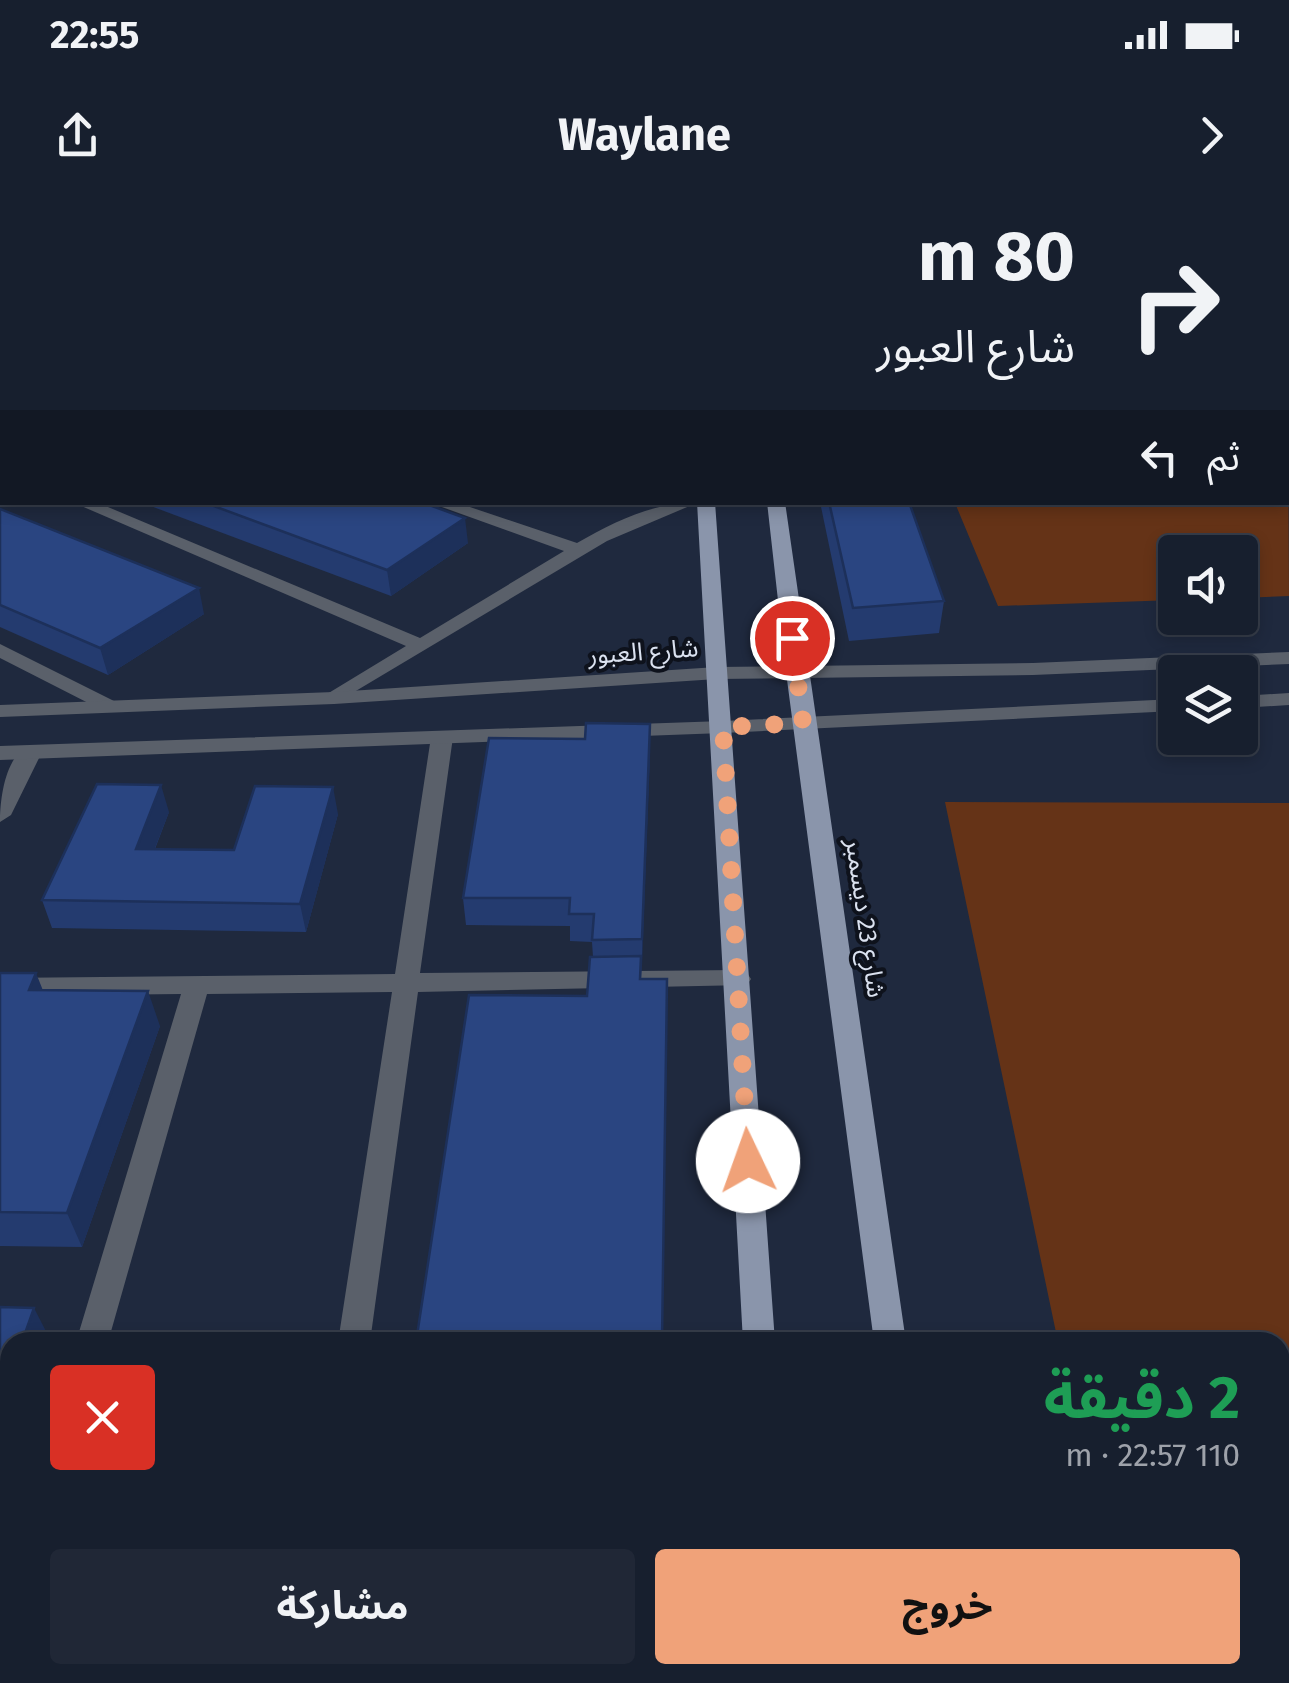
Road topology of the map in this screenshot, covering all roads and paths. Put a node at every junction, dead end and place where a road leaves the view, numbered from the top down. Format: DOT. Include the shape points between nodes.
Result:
graph roads {
  1 [pos="87,505"];
  2 [pos="445,505"];
  3 [pos="683,505"];
  4 [pos="706,505"];
  5 [pos="776,505"];
  6 [pos="579,550"];
  7 [pos="421,646"];
  8 [pos="0,650"];
  9 [pos="1289,658"];
  10 [pos="796,672"];
  11 [pos="717,673"];
  12 [pos="334,698"];
  13 [pos="1289,700"];
  14 [pos="1258,701"];
  15 [pos="109,706"];
  16 [pos="1158,706"];
  17 [pos="0,710"];
  18 [pos="803,723"];
  19 [pos="723,727"];
  20 [pos="442,737"];
  21 [pos="30,752"];
  22 [pos="0,753"];
  23 [pos="0,815"];
  24 [pos="738,979"];
  25 [pos="406,984"];
  26 [pos="196,986"];
  27 [pos="0,987"];
  28 [pos="95,1332"];
  29 [pos="355,1332"];
  30 [pos="758,1332"];
  31 [pos="889,1332"];
  1 -- 7 [label="street"];
  2 -- 6 [label="street"];
  3 -- 6 [label="street"];
  4 -- 11 [label="main road"];
  5 -- 10 [label="main road, شارع 23 ديسمبر"];
  6 -- 7 [label="street"];
  7 -- 12 [label="street"];
  8 -- 15 [label="street"];
  9 -- 10 [label="street, شارع العبور"];
  10 -- 11 [label="street, شارع العبور"];
  10 -- 18 [label="main road, شارع 23 ديسمبر"];
  11 -- 12 [label="street, شارع العبور"];
  11 -- 19 [label="main road"];
  12 -- 15 [label="street, شارع العبور"];
  13 -- 14 [label="street"];
  15 -- 17 [label="street, شارع العبور"];
  16 -- 18 [label="street"];
  18 -- 19 [label="street"];
  18 -- 31 [label="main road, شارع 23 ديسمبر"];
  19 -- 20 [label="street"];
  19 -- 24 [label="main road"];
  20 -- 21 [label="street"];
  20 -- 25 [label="street"];
  21 -- 22 [label="street"];
  21 -- 23 [label="street"];
  24 -- 25 [label="street"];
  24 -- 30 [label="main road"];
  25 -- 26 [label="street"];
  25 -- 29 [label="street"];
  26 -- 27 [label="street"];
  26 -- 28 [label="street"];
}
